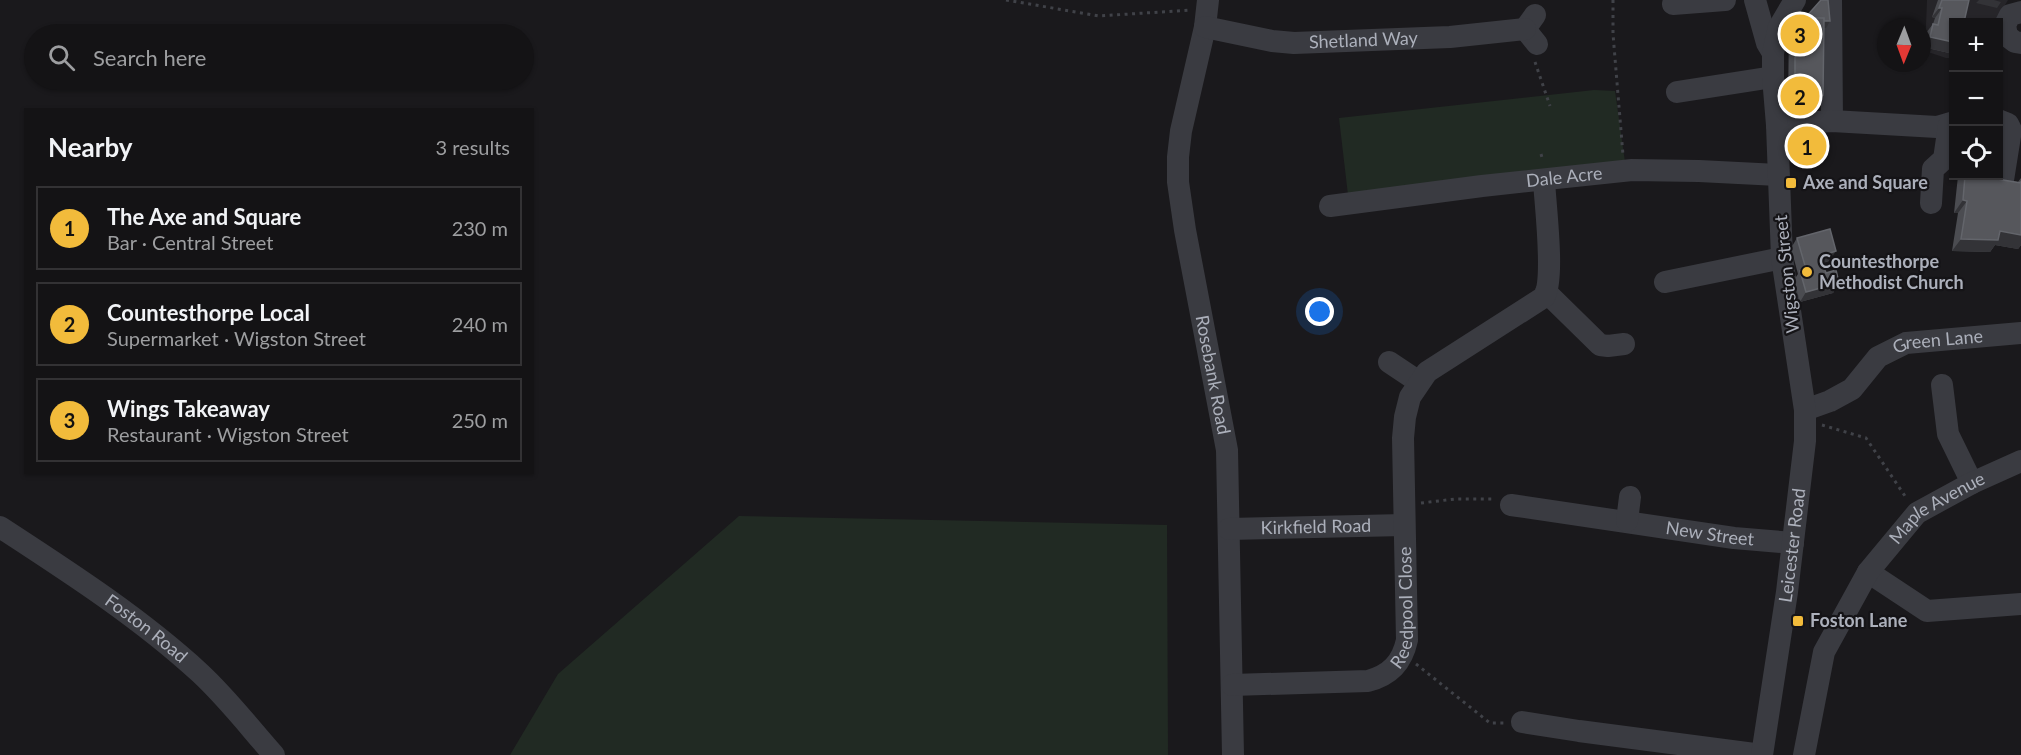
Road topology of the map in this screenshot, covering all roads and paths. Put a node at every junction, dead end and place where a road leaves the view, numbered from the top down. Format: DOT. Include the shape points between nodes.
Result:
graph roads {
  1 [pos="1006,0"];
  2 [pos="1613,0"];
  3 [pos="1725,0"];
  4 [pos="1755,0"];
  5 [pos="1795,0"];
  6 [pos="1831,0"];
  7 [pos="1673,4"];
  8 [pos="2019,8"];
  9 [pos="1207,12"];
  10 [pos="1533,29"];
  11 [pos="2010,45"];
  12 [pos="1773,53"];
  13 [pos="1773,77"];
  14 [pos="1677,92"];
  15 [pos="1550,106"];
  16 [pos="1832,121"];
  17 [pos="2003,122"];
  18 [pos="1949,124"];
  19 [pos="1777,125"];
  20 [pos="1950,126"];
  21 [pos="1624,171"];
  22 [pos="1778,176"];
  23 [pos="1544,180"];
  24 [pos="1978,180"];
  25 [pos="2003,180"];
  26 [pos="2003,180"];
  27 [pos="1931,203"];
  28 [pos="1345,211"];
  29 [pos="1782,258"];
  30 [pos="1665,282"];
  31 [pos="1546,292"];
  32 [pos="2021,333"];
  33 [pos="1624,344"];
  34 [pos="1389,362"];
  35 [pos="1800,373"];
  36 [pos="1419,382"];
  37 [pos="1950,397"];
  38 [pos="1805,416"];
  39 [pos="2021,461"];
  40 [pos="1972,483"];
  41 [pos="1630,496"];
  42 [pos="1511,506"];
  43 [pos="1917,513"];
  44 [pos="1404,515"];
  45 [pos="1627,521"];
  46 [pos="0,527"];
  47 [pos="1229,529"];
  48 [pos="1793,543"];
  49 [pos="1868,572"];
  50 [pos="2021,604"];
  51 [pos="1404,654"];
  52 [pos="1232,685"];
  53 [pos="1522,722"];
  54 [pos="274,755"];
  55 [pos="1233,755"];
  56 [pos="1762,755"];
  57 [pos="1804,755"];
  1 -- 9 [label="path" via="1099,16"];
  2 -- 21 [label="path"];
  3 -- 7 [label="street"];
  4 -- 12 [label="street"];
  5 -- 12 [label="street, Wigston Street" via="1779,27"];
  6 -- 16 [label="street"];
  8 -- 11 [label="street" via="2005,25"];
  9 -- 10 [label="street, Shetland Way" via="1272,41 1294,43 1450,37"];
  9 -- 47 [label="street, Rosebank Road" via="1181,131 1178,182 1227,450"];
  10 -- 15 [label="path" via="1532,52"];
  12 -- 13 [label="street, Wigston Street"];
  13 -- 14 [label="street"];
  13 -- 19 [label="street, Wigston Street"];
  16 -- 18 [label="street" via="1937,127"];
  16 -- 19 [label="street"];
  17 -- 25 [label="street" via="2011,130"];
  19 -- 22 [label="street, Wigston Street"];
  20 -- 27 [label="street" via="1944,159 1933,169"];
  21 -- 22 [label="street, Dale Acre"];
  21 -- 23 [label="street, Dale Acre"];
  22 -- 29 [label="street, Wigston Street"];
  23 -- 28 [label="street, Dale Acre" via="1482,186"];
  23 -- 31 [label="street"];
  24 -- 26 [label="street" via="1994,186"];
  29 -- 30 [label="street"];
  29 -- 35 [label="street, Wigston Street"];
  31 -- 33 [label="street" via="1600,345"];
  31 -- 36 [label="street, Reedpool Close" via="1544,297 1427,372"];
  32 -- 38 [label="street, Green Lane" via="1906,343 1878,357 1852,389"];
  34 -- 36 [label="street"];
  35 -- 38 [label="street, Leicester Road"];
  36 -- 44 [label="street, Reedpool Close" via="1405,417"];
  37 -- 40 [label="street" via="1948,434"];
  38 -- 43 [label="path" via="1866,438"];
  38 -- 48 [label="street, Leicester Road"];
  39 -- 40 [label="street, Maple Avenue"];
  40 -- 43 [label="street, Maple Avenue"];
  41 -- 45 [label="street"];
  42 -- 44 [label="path" via="1494,499 1455,499"];
  42 -- 45 [label="street, New Street"];
  43 -- 49 [label="street, Maple Avenue"];
  44 -- 47 [label="street, Kirkfield Road"];
  44 -- 51 [label="street, Reedpool Close"];
  45 -- 48 [label="street, New Street"];
  46 -- 54 [label="street, Foston Road" via="146,627 202,675"];
  47 -- 52 [label="street, Rosebank Road"];
  48 -- 56 [label="street, Leicester Road"];
  49 -- 50 [label="street" via="1927,611"];
  49 -- 57 [label="street, Maple Avenue" via="1824,652"];
  51 -- 52 [label="street, Reedpool Close" via="1390,672 1368,681"];
  51 -- 53 [label="path" via="1490,723"];
  52 -- 55 [label="street, Rosebank Road"];
  53 -- 56 [label="street"];
}
